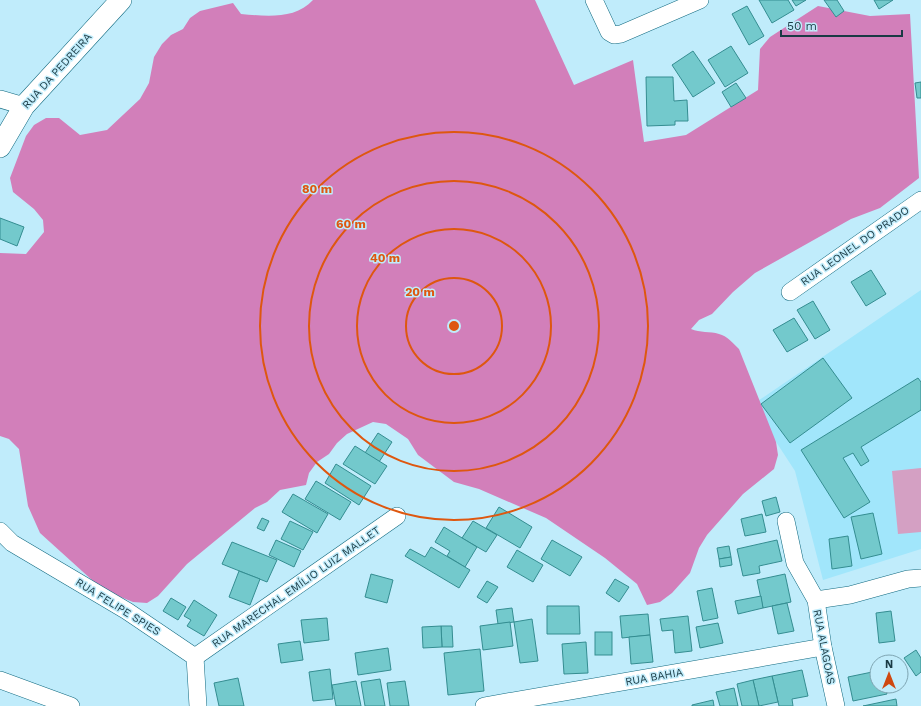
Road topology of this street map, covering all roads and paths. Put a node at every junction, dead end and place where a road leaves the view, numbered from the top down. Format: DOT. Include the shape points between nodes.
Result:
graph roads {
  1 [pos="121,0"];
  2 [pos="594,0"];
  3 [pos="698,1"];
  4 [pos="0,99"];
  5 [pos="24,106"];
  6 [pos="0,147"];
  7 [pos="921,200"];
  8 [pos="790,292"];
  9 [pos="397,516"];
  10 [pos="786,521"];
  11 [pos="0,531"];
  12 [pos="921,578"];
  13 [pos="816,600"];
  14 [pos="823,647"];
  15 [pos="195,657"];
  16 [pos="0,680"];
  17 [pos="71,706"];
  18 [pos="198,706"];
  19 [pos="484,706"];
  20 [pos="836,706"];
  1 -- 5 [label="street, RUA DA PEDREIRA"];
  2 -- 3 [label="street" via="609,32 614,35"];
  4 -- 5 [label="street"];
  5 -- 6 [label="street, RUA DA PEDREIRA"];
  7 -- 8 [label="street, RUA LEONEL DO PRADO"];
  9 -- 15 [label="street, RUA MARECHAL EMÍLIO LUIZ MALLET"];
  10 -- 13 [label="street, RUA ALAGOAS" via="795,562"];
  11 -- 15 [label="street, RUA FELIPE SPIES" via="12,544 127,611"];
  12 -- 13 [label="street" via="908,579 850,595"];
  13 -- 14 [label="street, RUA ALAGOAS"];
  14 -- 19 [label="street, RUA BAHIA"];
  14 -- 20 [label="street, RUA ALAGOAS"];
  15 -- 18 [label="street"];
  16 -- 17 [label="street"];
}
